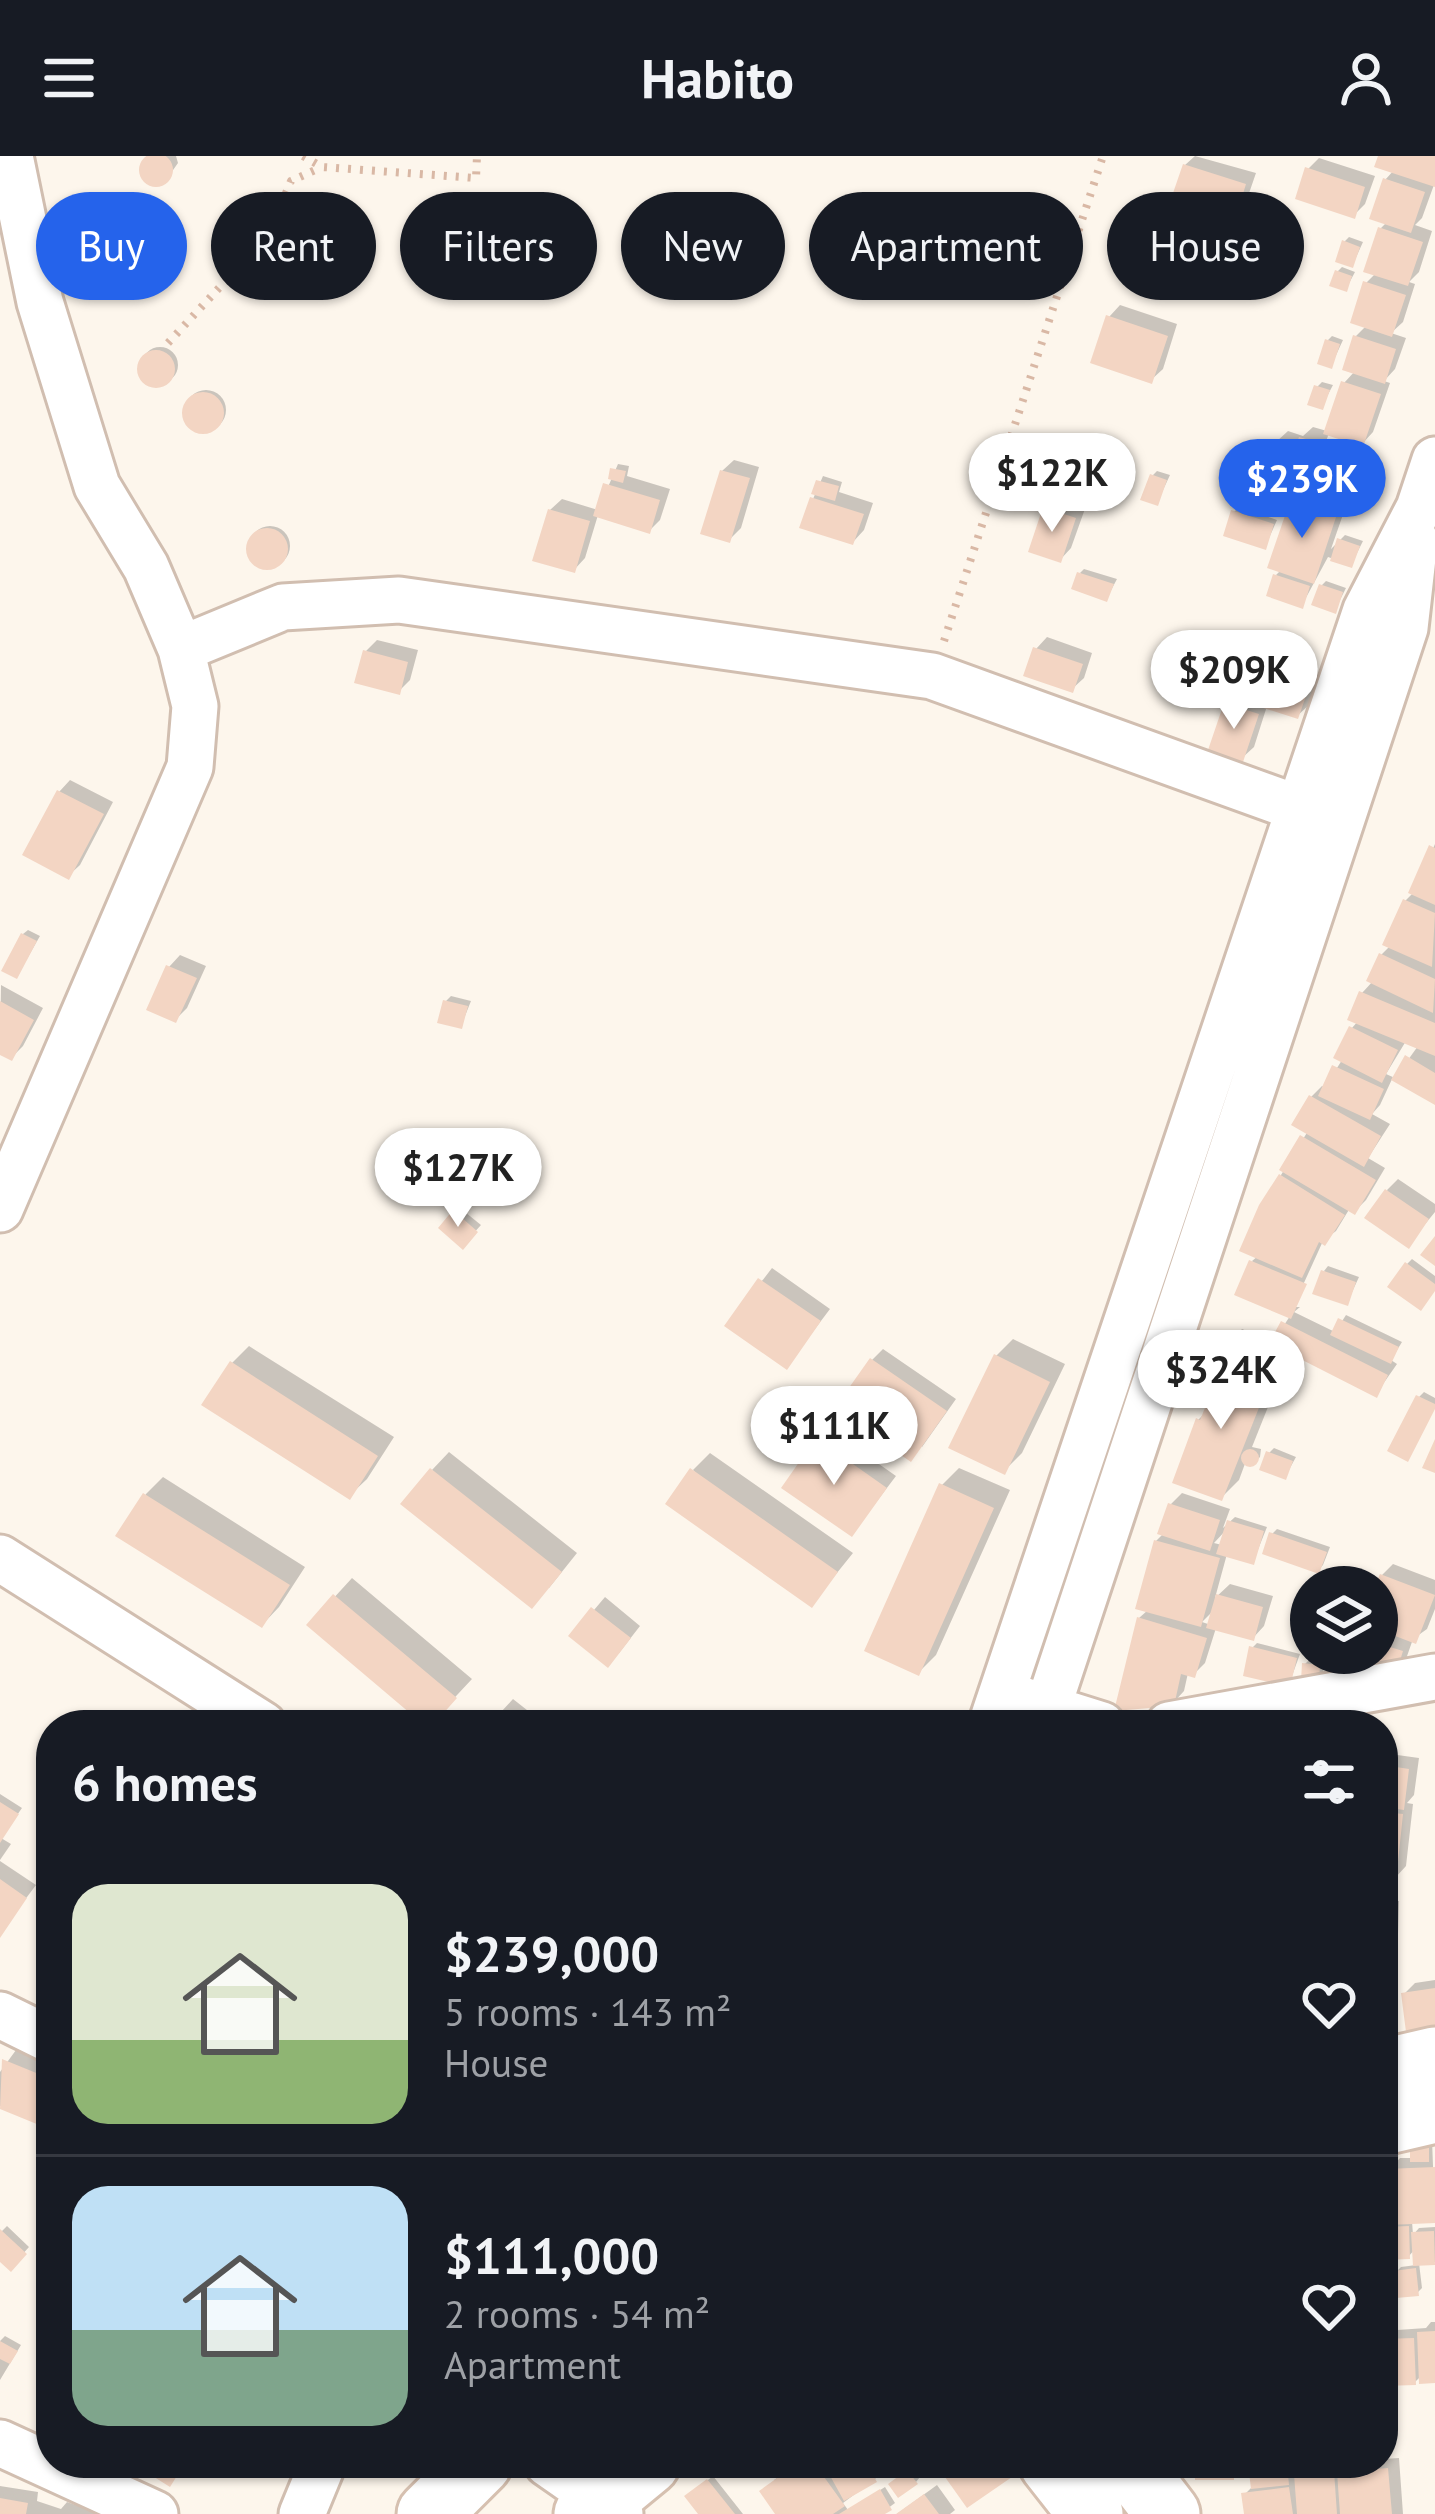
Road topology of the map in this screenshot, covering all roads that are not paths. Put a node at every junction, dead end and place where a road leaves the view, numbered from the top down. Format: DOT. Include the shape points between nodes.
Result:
graph roads {
  1 [pos="10,156"];
  2 [pos="1435,460"];
  3 [pos="1419,508"];
  4 [pos="181,649"];
  5 [pos="1300,809"];
  6 [pos="16,1128"];
  7 [pos="0,1209"];
  8 [pos="0,1558"];
  9 [pos="1435,1677"];
  10 [pos="997,1709"];
  11 [pos="239,1710"];
  12 [pos="1047,1710"];
  13 [pos="1252,1710"];
  14 [pos="0,2015"];
  15 [pos="36,2033"];
  16 [pos="1435,2059"];
  17 [pos="1398,2068"];
  18 [pos="1435,2111"];
  19 [pos="1398,2120"];
  20 [pos="0,2443"];
  21 [pos="36,2459"];
  22 [pos="76,2478"];
  23 [pos="317,2478"];
  24 [pos="465,2478"];
  25 [pos="576,2478"];
  26 [pos="1063,2478"];
  27 [pos="1140,2478"];
  28 [pos="614,2498"];
  29 [pos="155,2514"];
  30 [pos="302,2514"];
  31 [pos="429,2514"];
  32 [pos="1091,2514"];
  33 [pos="1168,2514"];
  1 -- 4 [label="street" via="40,302 97,486 146,567"];
  2 -- 3 [label="street"];
  3 -- 5 [label="street" via="1366,610"];
  3 -- 12 [label="street" via="1405,628"];
  4 -- 5 [label="street" via="283,607 399,600 932,676"];
  4 -- 6 [label="street" via="195,706 190,767"];
  5 -- 10 [label="street"];
  6 -- 7 [label="street"];
  8 -- 11 [label="street"];
  9 -- 13 [label="street"];
  14 -- 15 [label="street"];
  16 -- 17 [label="main road"];
  18 -- 19 [label="main road"];
  20 -- 21 [label="street"];
  22 -- 29 [label="street"];
  23 -- 30 [label="street"];
  24 -- 31 [label="main road"];
  25 -- 28 [label="street"];
  26 -- 32 [label="main road"];
  27 -- 33 [label="main road"];
}
